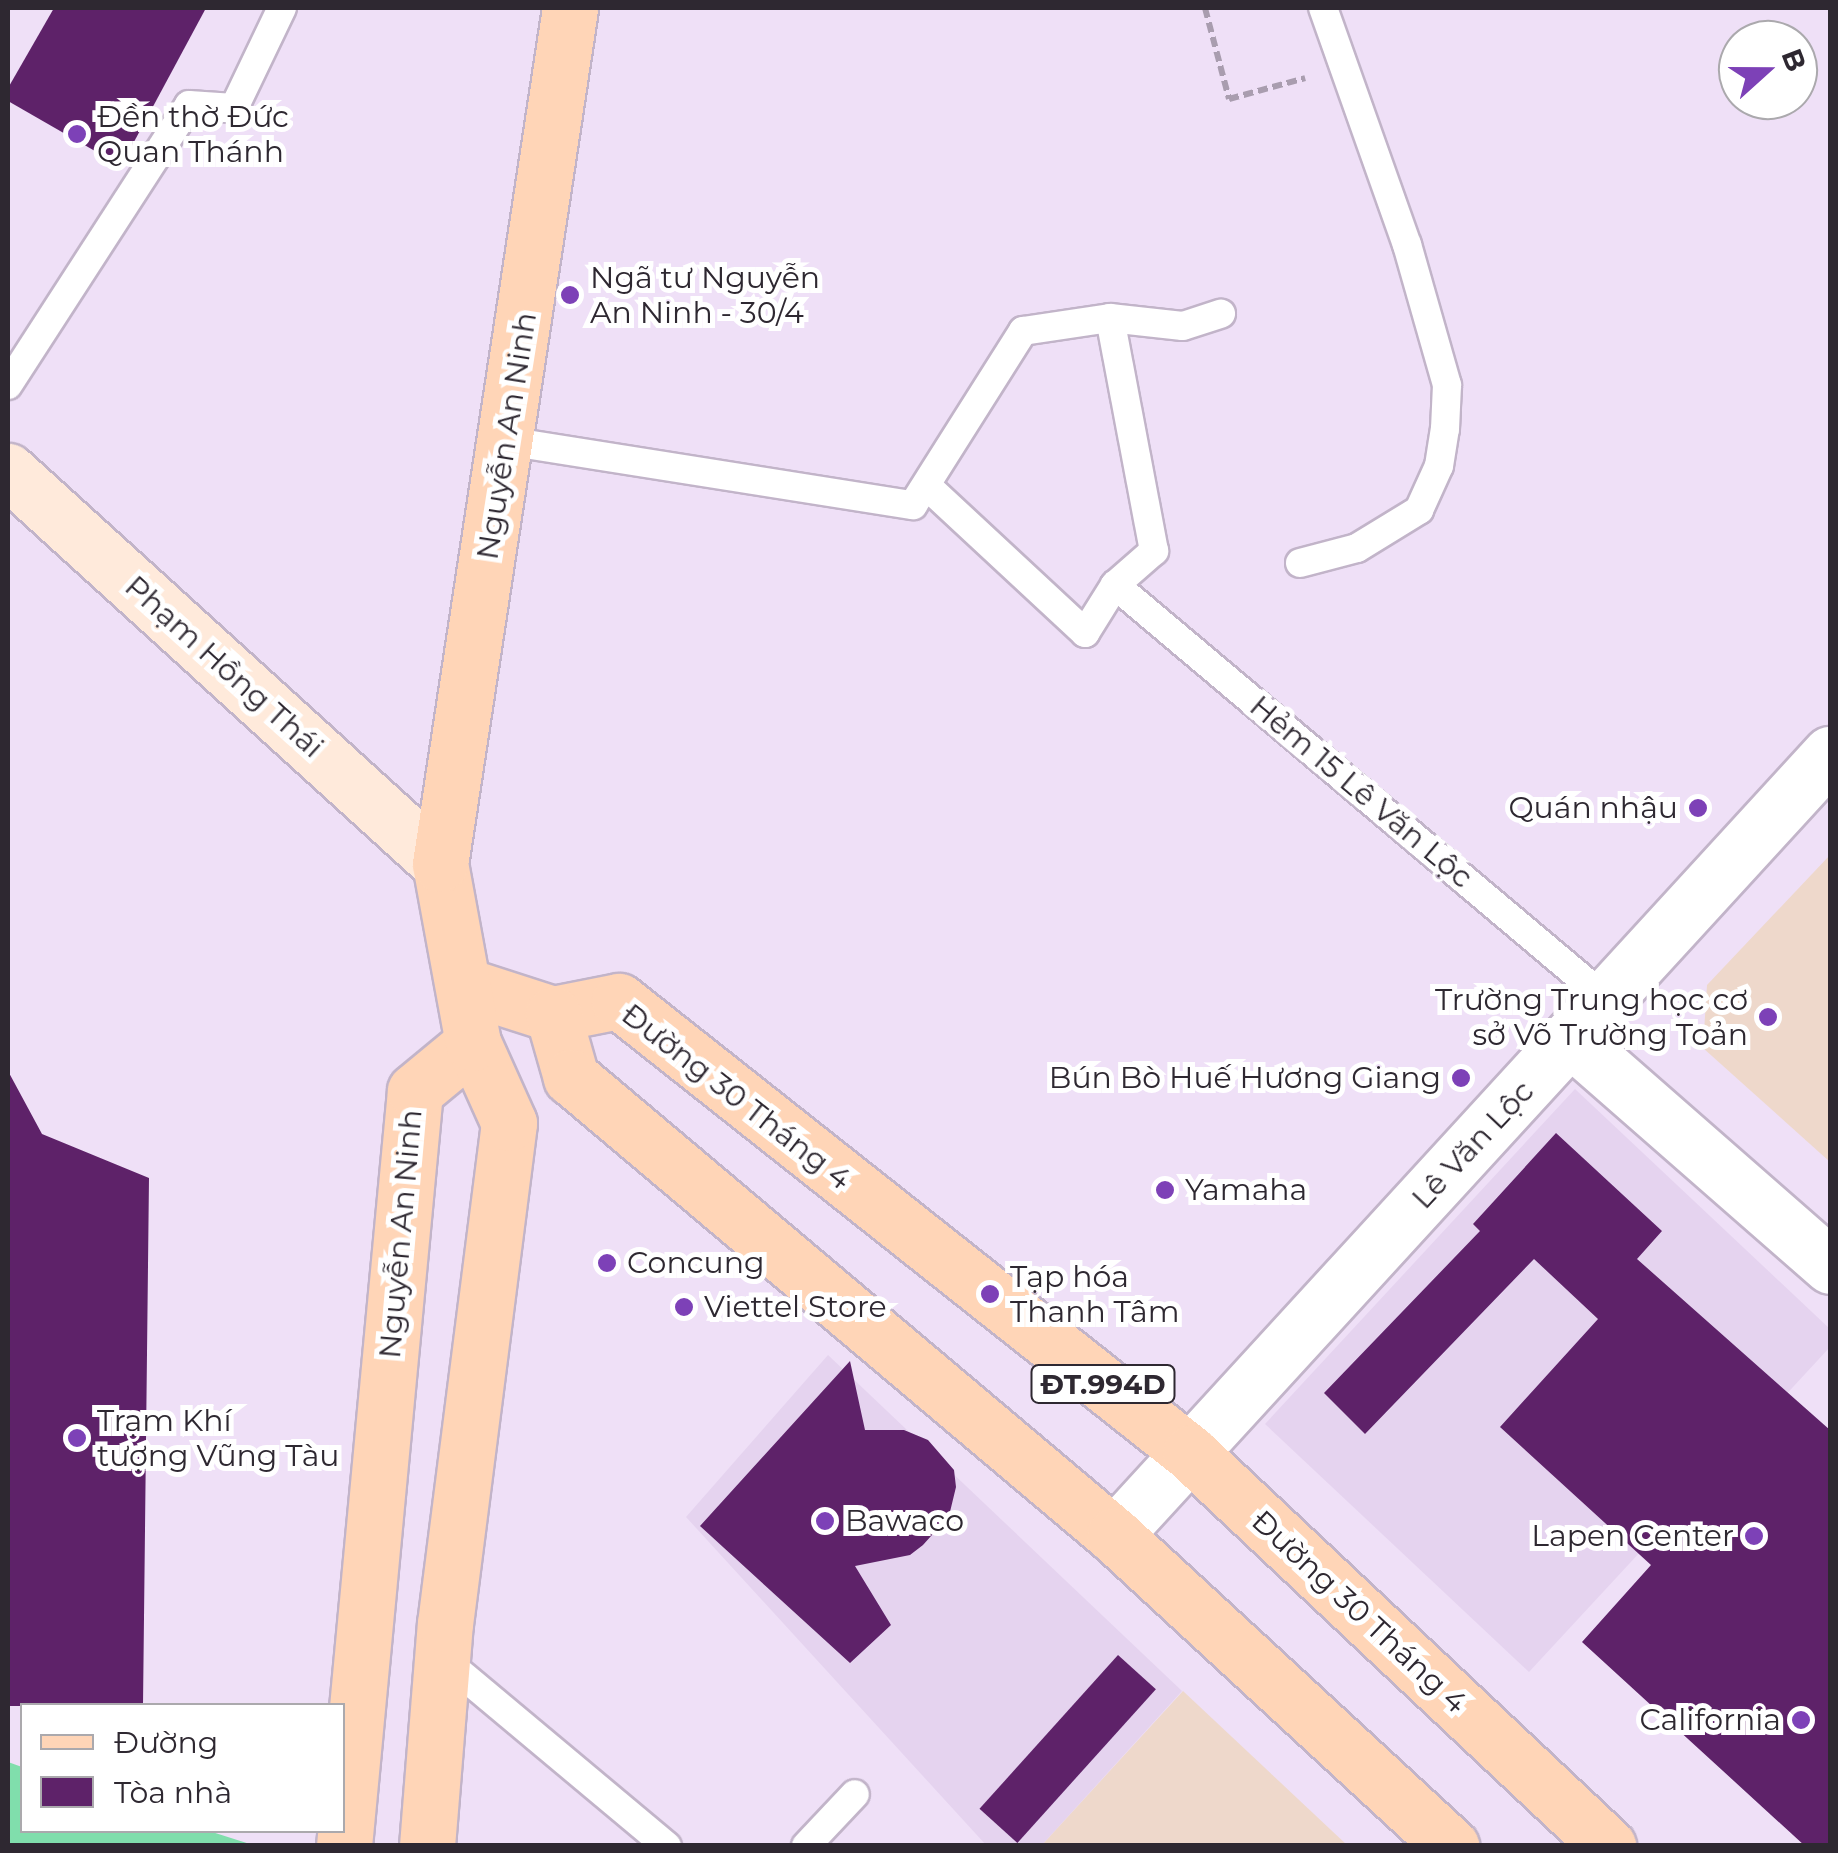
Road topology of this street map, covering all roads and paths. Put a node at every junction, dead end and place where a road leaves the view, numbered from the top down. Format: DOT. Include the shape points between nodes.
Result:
graph roads {
  1 [pos="282,8"];
  2 [pos="570,8"];
  3 [pos="1204,8"];
  4 [pos="1323,8"];
  5 [pos="1340,68"];
  6 [pos="1221,314"];
  7 [pos="1110,318"];
  8 [pos="8,385"];
  9 [pos="507,440"];
  10 [pos="8,471"];
  11 [pos="927,486"];
  12 [pos="1300,563"];
  13 [pos="1115,584"];
  14 [pos="1830,754"];
  15 [pos="440,864"];
  16 [pos="466,986"];
  17 [pos="553,1014"];
  18 [pos="1588,1019"];
  19 [pos="472,1043"];
  20 [pos="1830,1266"];
  21 [pos="1190,1453"];
  22 [pos="1114,1536"];
  23 [pos="442,1658"];
  24 [pos="854,1794"];
  25 [pos="1607,1845"];
  26 [pos="344,1846"];
  27 [pos="427,1846"];
  28 [pos="667,1846"];
  29 [pos="806,1846"];
  30 [pos="1451,1846"];
  1 -- 8 [label="lane" via="234,108 189,105"];
  2 -- 9 [label="main road, Nguyễn An Ninh"];
  3 -- 5 [label="path" via="1229,100"];
  4 -- 5 [label="lane"];
  5 -- 12 [label="lane" via="1406,245 1446,386 1445,429 1439,466 1419,510 1356,548"];
  6 -- 7 [label="lane" via="1183,326"];
  7 -- 11 [label="lane" via="1024,331"];
  7 -- 13 [label="lane" via="1154,552"];
  9 -- 11 [label="lane" via="913,505"];
  9 -- 15 [label="main road, Nguyễn An Ninh"];
  10 -- 15 [label="main road, Phạm Hồng Thái"];
  11 -- 13 [label="lane" via="1085,632"];
  13 -- 18 [label="lane, Hẻm 15 Lê Văn Lộc"];
  14 -- 18 [label="street, Lê Văn Lộc"];
  15 -- 16 [label="main road"];
  16 -- 17 [label="main road"];
  16 -- 19 [label="main road"];
  17 -- 21 [label="main road, Đường 30 Tháng 4 / ĐT.994D" via="619,1002"];
  17 -- 22 [label="main road, ĐT.994D" via="571,1077"];
  18 -- 20 [label="street"];
  18 -- 21 [label="street, Lê Văn Lộc"];
  19 -- 23 [label="main road" via="510,1123"];
  19 -- 26 [label="main road, Nguyễn An Ninh" via="414,1091"];
  21 -- 22 [label="street, Lê Văn Lộc"];
  21 -- 25 [label="main road, Đường 30 Tháng 4 / ĐT.994D"];
  22 -- 30 [label="main road, ĐT.994D"];
  23 -- 27 [label="main road"];
  23 -- 28 [label="lane"];
  24 -- 29 [label="lane"];
}
